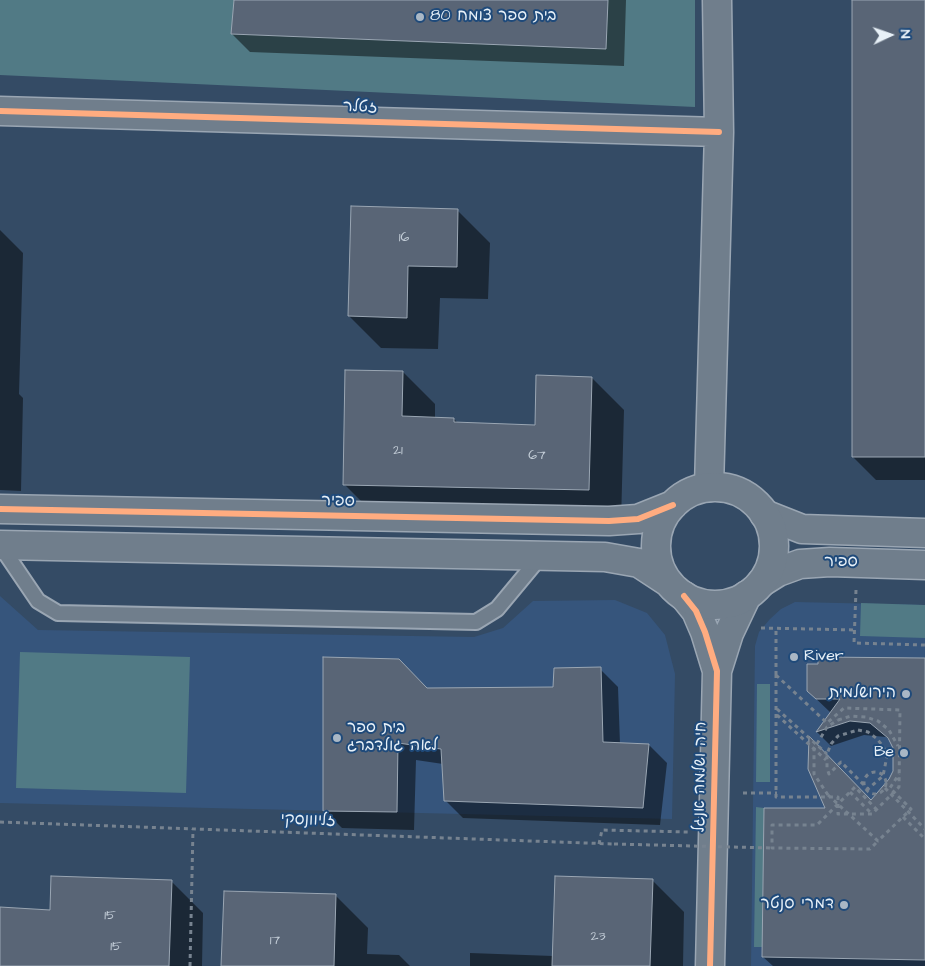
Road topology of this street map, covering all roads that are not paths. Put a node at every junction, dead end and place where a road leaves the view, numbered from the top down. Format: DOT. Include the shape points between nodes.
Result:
graph roads {
  1 [pos="717,0"];
  2 [pos="0,111"];
  3 [pos="719,132"];
  4 [pos="709,487"];
  5 [pos="673,504"];
  6 [pos="0,509"];
  7 [pos="764,514"];
  8 [pos="925,533"];
  9 [pos="0,545"];
  10 [pos="541,556"];
  11 [pos="925,565"];
  12 [pos="676,589"];
  13 [pos="754,589"];
  14 [pos="717,670"];
  15 [pos="710,966"];
  1 -- 3 [label="street"];
  2 -- 3 [label="street, זטלר"];
  3 -- 4 [label="street"];
  4 -- 5 [label="street" via="690,493"];
  4 -- 7 [label="street" via="740,493"];
  5 -- 6 [label="street, ספיר" via="638,519 609,521"];
  5 -- 12 [label="street" via="657,534 656,551 660,568"];
  7 -- 8 [label="street, ספיר" via="802,529"];
  7 -- 13 [label="street" via="772,531 773,548 770,566"];
  9 -- 10 [label="street"];
  9 -- 10 [label="lane" via="38,601 58,613 476,622 497,609"];
  10 -- 12 [label="street" via="605,557 639,563"];
  11 -- 13 [label="street, ספיר" via="800,564 778,572"];
  12 -- 13 [label="street" via="699,603 715,605 732,603"];
  12 -- 14 [label="street, חיה ושלמה אנגל" via="696,611"];
  13 -- 14 [label="street, חיה ושלמה אנגל" via="729,633"];
  14 -- 15 [label="street, חיה ושלמה אנגל"];
}
